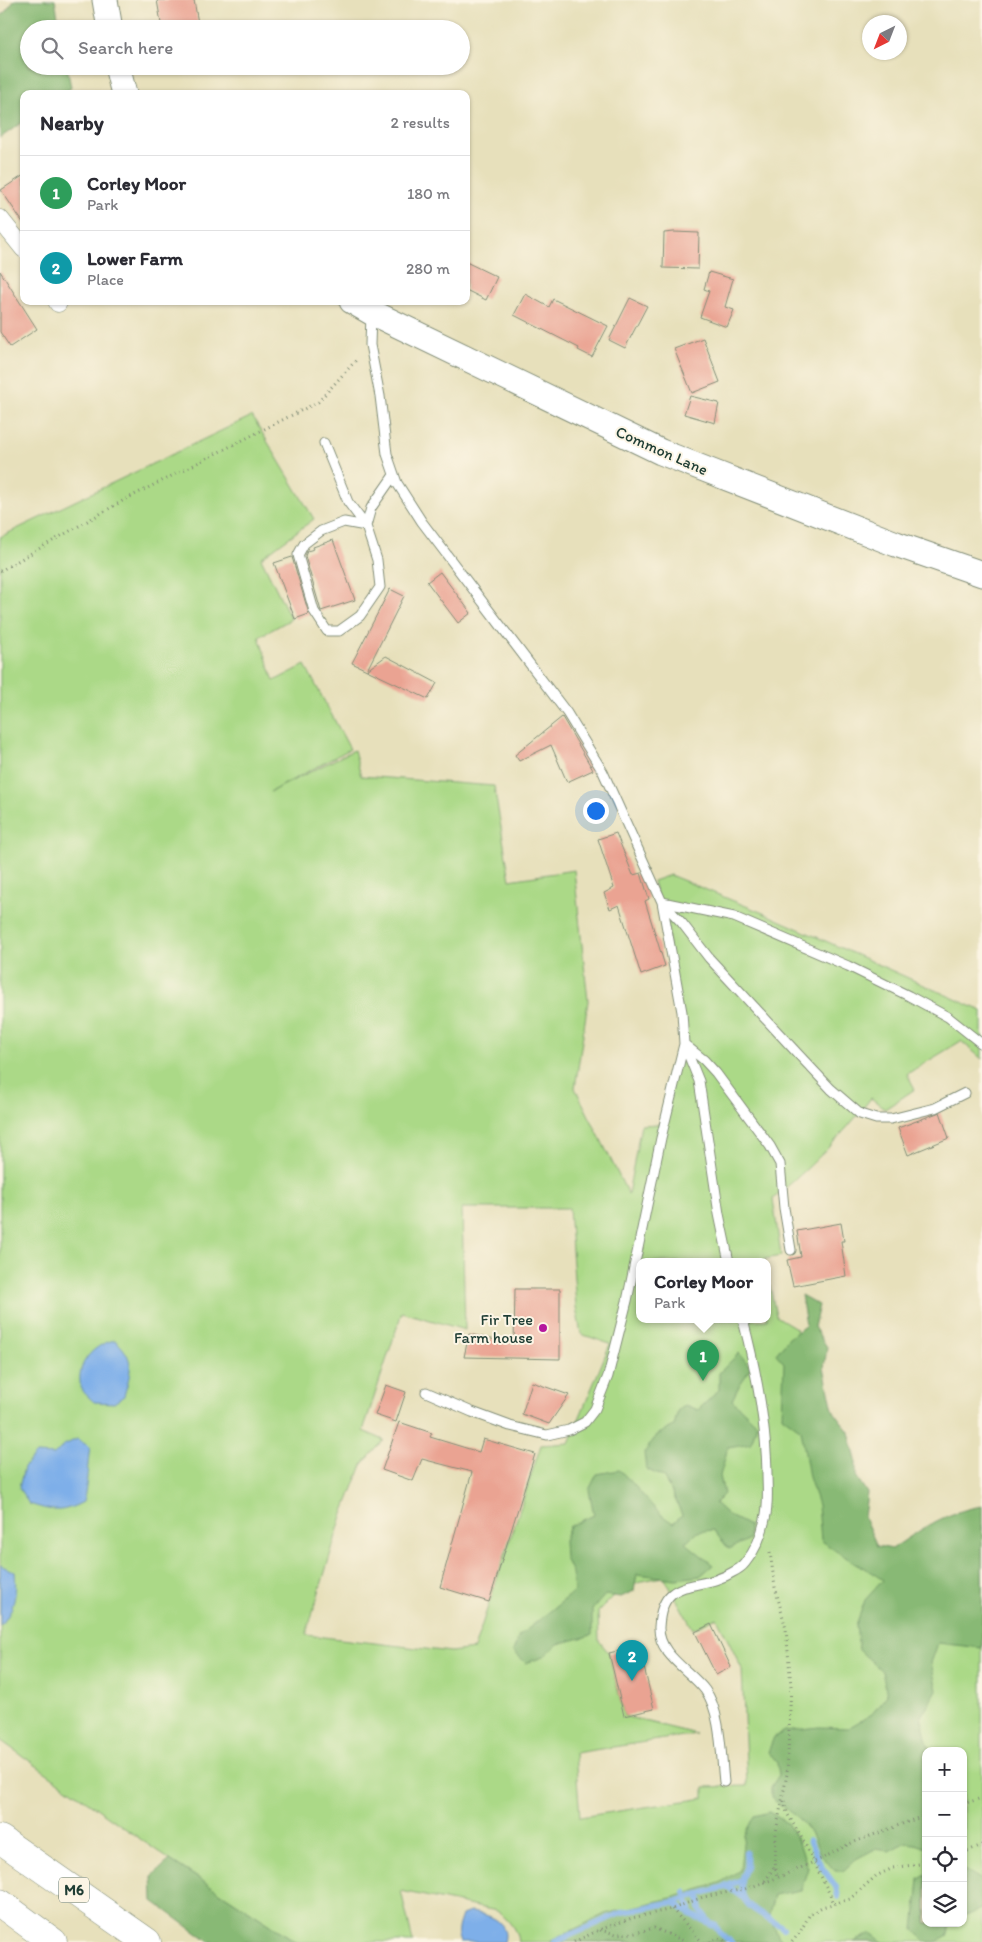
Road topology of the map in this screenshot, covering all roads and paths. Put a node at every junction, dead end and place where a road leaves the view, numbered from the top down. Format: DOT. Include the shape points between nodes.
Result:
graph roads {
  1 [pos="105,0"];
  2 [pos="108,20"];
  3 [pos="119,75"];
  4 [pos="123,90"];
  5 [pos="0,219"];
  6 [pos="20,243"];
  7 [pos="362,307"];
  8 [pos="370,345"];
  9 [pos="324,443"];
  10 [pos="394,475"];
  11 [pos="366,526"];
  12 [pos="0,572"];
  13 [pos="982,574"];
  14 [pos="662,902"];
  15 [pos="684,1044"];
  16 [pos="982,1044"];
  17 [pos="964,1093"];
  18 [pos="792,1250"];
  19 [pos="636,1258"];
  20 [pos="729,1258"];
  21 [pos="636,1259"];
  22 [pos="744,1323"];
  23 [pos="426,1392"];
  24 [pos="765,1518"];
  25 [pos="724,1782"];
  26 [pos="982,1798"];
  27 [pos="783,1800"];
  28 [pos="967,1803"];
  29 [pos="922,1816"];
  30 [pos="0,1839"];
  31 [pos="982,1845"];
  32 [pos="967,1851"];
  33 [pos="775,1861"];
  34 [pos="813,1862"];
  35 [pos="922,1864"];
  36 [pos="777,1878"];
  37 [pos="764,1882"];
  38 [pos="0,1903"];
  39 [pos="834,1904"];
  40 [pos="673,1909"];
  41 [pos="599,1930"];
  42 [pos="53,1942"];
  43 [pos="147,1942"];
  44 [pos="574,1942"];
  45 [pos="686,1942"];
  46 [pos="702,1942"];
  47 [pos="710,1942"];
  48 [pos="728,1942"];
  49 [pos="792,1942"];
  1 -- 2 [label="street"];
  3 -- 4 [label="street"];
  5 -- 6 [label="street"];
  7 -- 8 [label="lane"];
  7 -- 13 [label="street, Common Lane" via="661,452 896,544"];
  8 -- 10 [label="lane" via="387,454"];
  8 -- 12 [label="path" via="318,402 126,499"];
  9 -- 11 [label="lane" via="348,502"];
  10 -- 11 [label="lane" via="371,508"];
  10 -- 14 [label="lane" via="422,522 567,713 603,772"];
  11 -- 11 [label="lane" via="380,587 360,616 339,631 327,631 314,611 298,555 304,544 320,531 344,522"];
  14 -- 15 [label="lane" via="682,1012"];
  14 -- 16 [label="lane" via="734,917 848,966 948,1017"];
  14 -- 17 [label="lane" via="798,1054 860,1114 891,1119 935,1108"];
  15 -- 18 [label="lane" via="716,1073 780,1164"];
  15 -- 19 [label="lane"];
  15 -- 20 [label="lane" via="699,1081 719,1214"];
  21 -- 23 [label="lane" via="608,1376 595,1409 584,1422 569,1430 547,1435 502,1423"];
  22 -- 24 [label="lane" via="766,1442 768,1495"];
  24 -- 25 [label="lane" via="756,1546 744,1565 711,1582 678,1589 669,1595 662,1607 660,1636 667,1652 707,1692 716,1717"];
  24 -- 27 [label="path" via="774,1587 786,1629 791,1686"];
  26 -- 28 [label="path"];
  27 -- 33 [label="path" via="776,1832"];
  27 -- 34 [label="path"];
  29 -- 34 [label="path" via="867,1836"];
  30 -- 43 [label="highway, M6"];
  31 -- 32 [label="path"];
  33 -- 36 [label="path"];
  33 -- 37 [label="path"];
  34 -- 36 [label="path"];
  34 -- 39 [label="path"];
  35 -- 39 [label="path" via="893,1868 876,1876 850,1899"];
  36 -- 37 [label="path"];
  37 -- 40 [label="path" via="703,1897"];
  38 -- 42 [label="highway"];
  39 -- 49 [label="path" via="810,1914"];
  40 -- 41 [label="path" via="632,1918"];
  40 -- 46 [label="path"];
  41 -- 44 [label="path"];
  41 -- 45 [label="path" via="616,1934 654,1928"];
  47 -- 48 [label="path" via="719,1938"];
}
